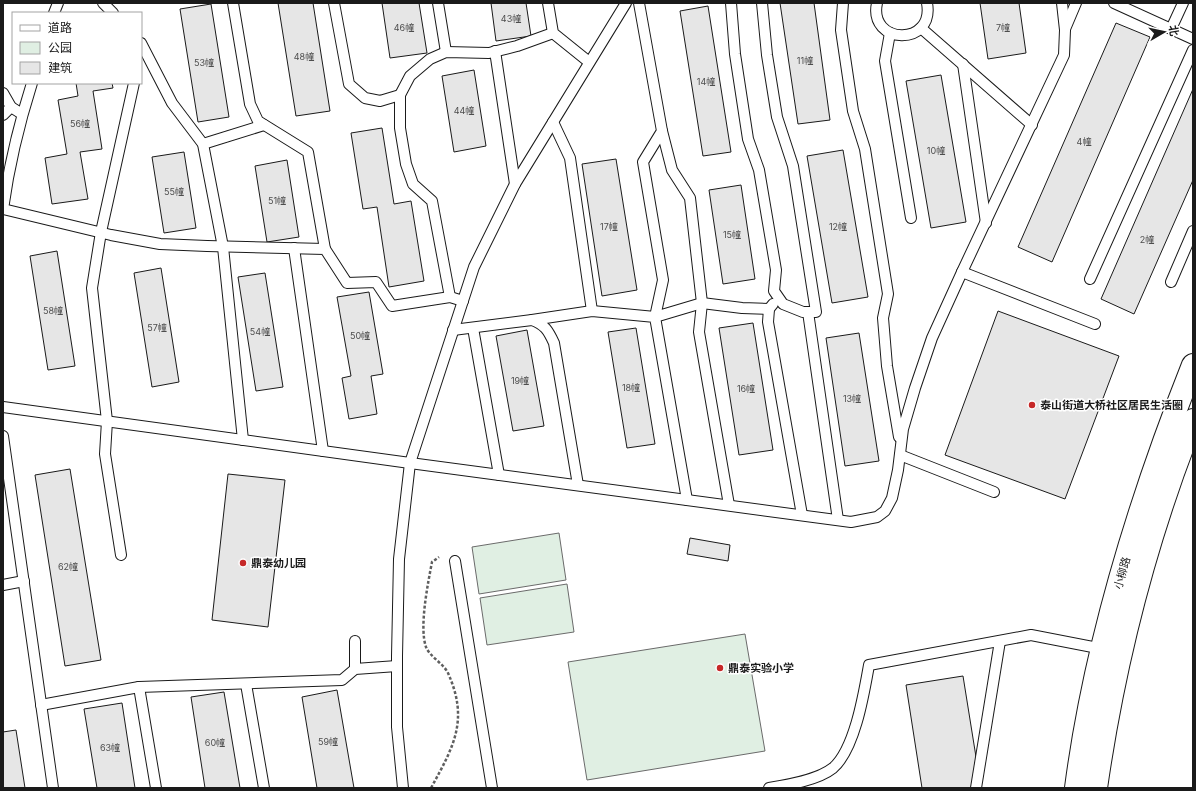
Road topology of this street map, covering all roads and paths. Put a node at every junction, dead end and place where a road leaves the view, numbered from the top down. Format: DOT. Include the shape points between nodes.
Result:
graph roads {
  1 [pos="104,3"];
  2 [pos="233,3"];
  3 [pos="334,3"];
  4 [pos="438,3"];
  5 [pos="548,3"];
  6 [pos="626,3"];
  7 [pos="639,3"];
  8 [pos="731,3"];
  9 [pos="762,3"];
  10 [pos="843,3"];
  11 [pos="875,3"];
  12 [pos="927,3"];
  13 [pos="1062,3"];
  14 [pos="1076,3"];
  15 [pos="1114,3"];
  16 [pos="1183,3"];
  17 [pos="112,12"];
  18 [pos="921,28"];
  19 [pos="1171,29"];
  20 [pos="1065,30"];
  21 [pos="890,33"];
  22 [pos="553,34"];
  23 [pos="1193,39"];
  24 [pos="142,46"];
  25 [pos="495,51"];
  26 [pos="446,52"];
  27 [pos="1192,54"];
  28 [pos="589,62"];
  29 [pos="963,64"];
  30 [pos="32,84"];
  31 [pos="134,84"];
  32 [pos="3,93"];
  33 [pos="400,95"];
  34 [pos="11,107"];
  35 [pos="22,114"];
  36 [pos="3,115"];
  37 [pos="553,122"];
  38 [pos="264,125"];
  39 [pos="1032,125"];
  40 [pos="662,131"];
  41 [pos="203,144"];
  42 [pos="515,184"];
  43 [pos="3,209"];
  44 [pos="911,218"];
  45 [pos="986,223"];
  46 [pos="1193,231"];
  47 [pos="101,232"];
  48 [pos="223,247"];
  49 [pos="294,248"];
  50 [pos="325,249"];
  51 [pos="962,272"];
  52 [pos="1090,279"];
  53 [pos="1171,282"];
  54 [pos="450,297"];
  55 [pos="779,298"];
  56 [pos="463,301"];
  57 [pos="702,303"];
  58 [pos="769,309"];
  59 [pos="592,311"];
  60 [pos="808,312"];
  61 [pos="654,317"];
  62 [pos="532,320"];
  63 [pos="1095,324"];
  64 [pos="473,328"];
  65 [pos="454,330"];
  66 [pos="1193,365"];
  67 [pos="3,406"];
  68 [pos="1193,420"];
  69 [pos="107,421"];
  70 [pos="3,436"];
  71 [pos="242,440"];
  72 [pos="323,451"];
  73 [pos="900,451"];
  74 [pos="410,463"];
  75 [pos="499,475"];
  76 [pos="578,485"];
  77 [pos="994,492"];
  78 [pos="687,500"];
  79 [pos="730,505"];
  80 [pos="802,515"];
  81 [pos="838,520"];
  82 [pos="121,555"];
  83 [pos="456,561"];
  84 [pos="24,581"];
  85 [pos="3,585"];
  86 [pos="1000,641"];
  87 [pos="355,642"];
  88 [pos="1111,651"];
  89 [pos="397,666"];
  90 [pos="355,668"];
  91 [pos="246,684"];
  92 [pos="139,687"];
  93 [pos="41,705"];
  94 [pos="53,788"];
  95 [pos="156,788"];
  96 [pos="264,788"];
  97 [pos="404,788"];
  98 [pos="432,788"];
  99 [pos="492,788"];
  100 [pos="769,788"];
  101 [pos="976,788"];
  102 [pos="1076,788"];
  103 [pos="1096,788"];
  1 -- 17 [label="lane"];
  2 -- 38 [label="lane" via="250,104 258,122"];
  3 -- 33 [label="lane" via="349,84 365,98 380,101"];
  4 -- 26 [label="lane"];
  5 -- 22 [label="lane"];
  6 -- 28 [label="lane"];
  7 -- 40 [label="lane"];
  8 -- 55 [label="lane" via="735,54 748,139 759,170 776,270 774,291"];
  9 -- 60 [label="lane" via="777,117 793,166 816,312"];
  10 -- 73 [label="lane" via="841,30 853,111 865,149 888,294 883,318 887,366"];
  11 -- 21 [label="lane" via="879,21"];
  12 -- 18 [label="lane" via="927,17"];
  13 -- 20 [label="lane"];
  14 -- 20 [label="lane"];
  15 -- 19 [label="lane"];
  16 -- 19 [label="lane"];
  18 -- 21 [label="lane" via="907,36"];
  18 -- 29 [label="lane"];
  19 -- 23 [label="lane"];
  20 -- 39 [label="lane" via="1064,56"];
  21 -- 44 [label="lane" via="885,61"];
  22 -- 25 [label="lane"];
  22 -- 28 [label="lane"];
  24 -- 41 [label="lane" via="172,103"];
  25 -- 26 [label="lane"];
  25 -- 42 [label="lane"];
  26 -- 33 [label="lane" via="430,59 410,76"];
  27 -- 52 [label="lane"];
  28 -- 37 [label="lane"];
  29 -- 39 [label="lane"];
  29 -- 45 [label="lane"];
  30 -- 35 [label="lane"];
  31 -- 47 [label="lane"];
  32 -- 34 [label="lane"];
  33 -- 54 [label="lane" via="400,128 406,164 413,184 432,201"];
  34 -- 35 [label="lane"];
  34 -- 36 [label="lane"];
  35 -- 43 [label="lane" via="7,177"];
  37 -- 42 [label="lane"];
  37 -- 59 [label="lane" via="570,158"];
  38 -- 41 [label="lane"];
  38 -- 50 [label="lane" via="308,152"];
  39 -- 45 [label="lane"];
  40 -- 57 [label="lane" via="672,170 690,198"];
  40 -- 61 [label="lane" via="643,162 663,280"];
  41 -- 48 [label="lane"];
  42 -- 56 [label="lane" via="474,267"];
  43 -- 47 [label="lane"];
  45 -- 51 [label="lane"];
  46 -- 53 [label="lane"];
  47 -- 48 [label="lane" via="160,244"];
  47 -- 69 [label="lane" via="92,288"];
  48 -- 49 [label="lane"];
  48 -- 71 [label="lane"];
  49 -- 50 [label="lane"];
  49 -- 72 [label="lane"];
  50 -- 54 [label="lane" via="346,283 376,282 392,306"];
  51 -- 63 [label="lane"];
  51 -- 73 [label="lane" via="932,338 903,429"];
  54 -- 56 [label="lane"];
  55 -- 58 [label="lane"];
  55 -- 60 [label="lane" via="783,304"];
  56 -- 65 [label="lane"];
  57 -- 58 [label="lane"];
  57 -- 61 [label="lane"];
  57 -- 79 [label="lane" via="700,332"];
  58 -- 80 [label="lane" via="768,322"];
  59 -- 61 [label="lane"];
  59 -- 62 [label="lane"];
  60 -- 81 [label="lane"];
  61 -- 78 [label="lane"];
  62 -- 64 [label="lane"];
  62 -- 76 [label="lane" via="542,324 554,343"];
  64 -- 65 [label="lane"];
  64 -- 75 [label="lane"];
  65 -- 74 [label="lane"];
  66 -- 88 [label="street, 小柳路" via="1141,507 1117,590"];
  67 -- 69 [label="lane"];
  68 -- 88 [label="street, 小柳路" via="1163,502 1133,602"];
  69 -- 71 [label="lane"];
  69 -- 82 [label="lane" via="105,454"];
  70 -- 84 [label="lane"];
  71 -- 72 [label="lane"];
  72 -- 74 [label="lane"];
  73 -- 77 [label="lane"];
  73 -- 81 [label="lane" via="892,498 885,511 866,520"];
  74 -- 75 [label="lane"];
  74 -- 89 [label="lane" via="400,559"];
  75 -- 76 [label="lane"];
  76 -- 78 [label="lane"];
  78 -- 79 [label="lane"];
  79 -- 80 [label="lane"];
  80 -- 81 [label="lane"];
  83 -- 98 [label="path" via="453,552 442,555 432,562 427,588 424,618 426,648 447,671 459,706 457,732"];
  83 -- 99 [label="lane"];
  84 -- 85 [label="lane"];
  84 -- 93 [label="lane"];
  86 -- 88 [label="lane" via="1031,636"];
  86 -- 100 [label="lane" via="870,665 860,712 848,748 833,768 794,784"];
  86 -- 101 [label="lane"];
  87 -- 90 [label="lane"];
  88 -- 102 [label="street, 小柳路" via="1091,701"];
  88 -- 103 [label="street, 小柳路" via="1115,676"];
  89 -- 90 [label="lane"];
  89 -- 97 [label="lane" via="397,727"];
  90 -- 91 [label="lane" via="342,680"];
  91 -- 92 [label="lane"];
  91 -- 96 [label="lane"];
  92 -- 93 [label="lane"];
  92 -- 95 [label="lane"];
  93 -- 94 [label="lane"];
}
